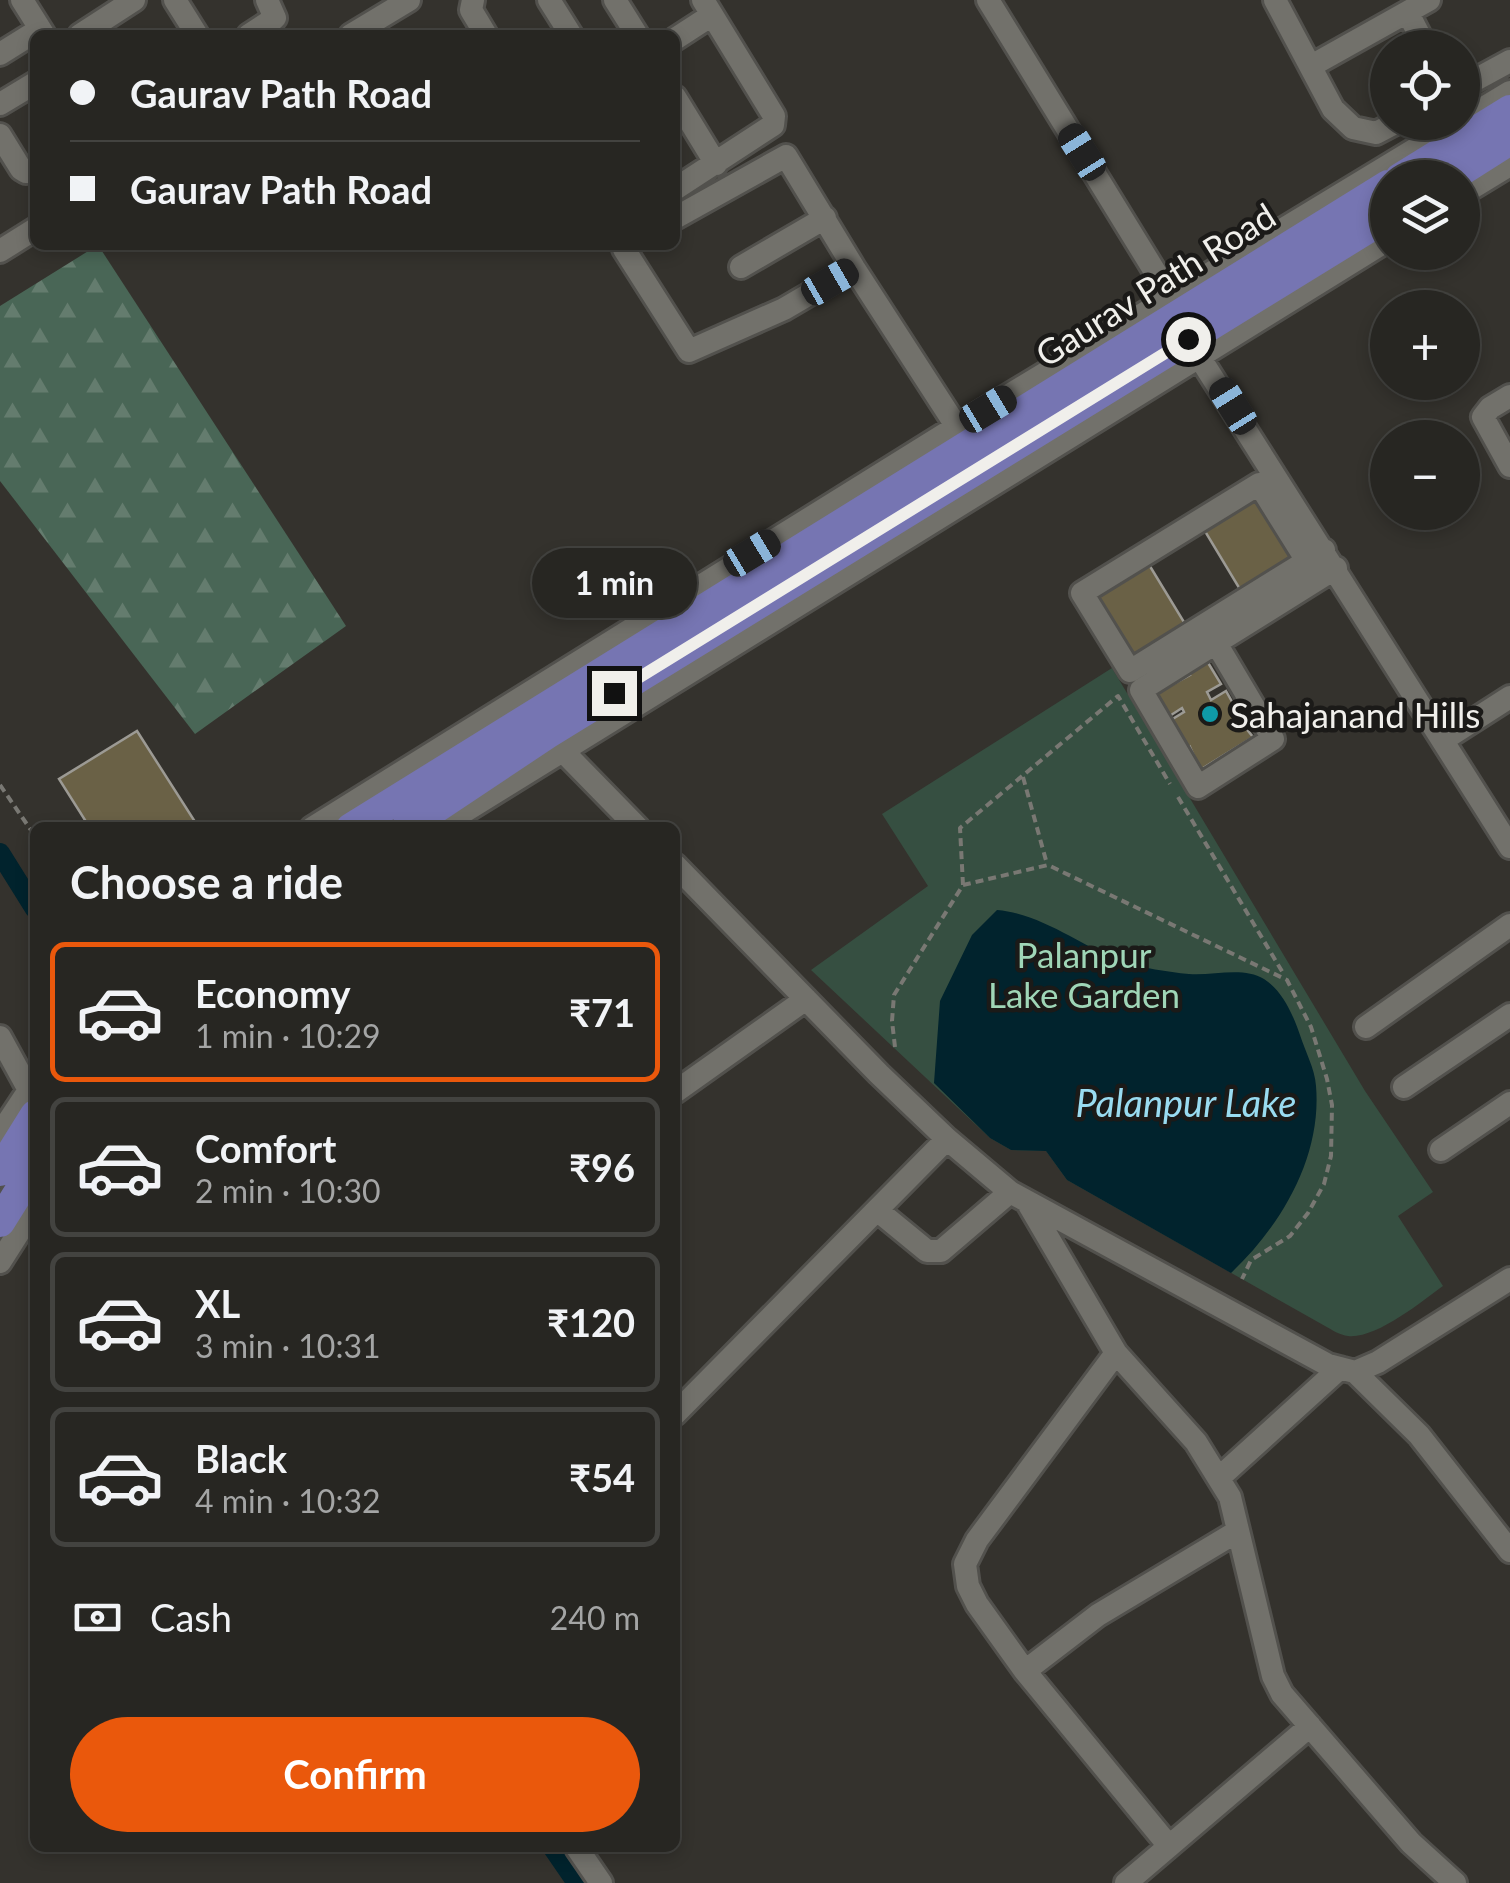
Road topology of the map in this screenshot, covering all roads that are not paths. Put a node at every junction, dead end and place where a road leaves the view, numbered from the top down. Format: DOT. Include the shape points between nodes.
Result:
graph roads {
  1 [pos="22,0"];
  2 [pos="134,0"];
  3 [pos="175,0"];
  4 [pos="267,0"];
  5 [pos="410,0"];
  6 [pos="473,0"];
  7 [pos="549,0"];
  8 [pos="616,0"];
  9 [pos="988,0"];
  10 [pos="1276,0"];
  11 [pos="1429,0"];
  12 [pos="708,7"];
  13 [pos="1408,13"];
  14 [pos="41,30"];
  15 [pos="88,30"];
  16 [pos="194,30"];
  17 [pos="257,30"];
  18 [pos="359,30"];
  19 [pos="483,30"];
  20 [pos="568,30"];
  21 [pos="634,30"];
  22 [pos="1417,30"];
  23 [pos="680,34"];
  24 [pos="30,38"];
  25 [pos="0,54"];
  26 [pos="1510,61"];
  27 [pos="1311,66"];
  28 [pos="1480,77"];
  29 [pos="30,86"];
  30 [pos="1510,92"];
  31 [pos="0,104"];
  32 [pos="680,105"];
  33 [pos="1510,110"];
  34 [pos="1480,112"];
  35 [pos="1480,118"];
  36 [pos="1370,132"];
  37 [pos="0,135"];
  38 [pos="1441,140"];
  39 [pos="1444,140"];
  40 [pos="1510,140"];
  41 [pos="1421,160"];
  42 [pos="1478,160"];
  43 [pos="716,164"];
  44 [pos="1510,164"];
  45 [pos="30,171"];
  46 [pos="1480,183"];
  47 [pos="680,186"];
  48 [pos="1370,198"];
  49 [pos="680,215"];
  50 [pos="825,218"];
  51 [pos="1370,226"];
  52 [pos="30,232"];
  53 [pos="1370,248"];
  54 [pos="625,250"];
  55 [pos="0,251"];
  56 [pos="741,266"];
  57 [pos="854,268"];
  58 [pos="1189,324"];
  59 [pos="1510,396"];
  60 [pos="962,436"];
  61 [pos="1510,466"];
  62 [pos="1322,560"];
  63 [pos="1216,643"];
  64 [pos="1510,697"];
  65 [pos="546,734"];
  66 [pos="1443,740"];
  67 [pos="322,822"];
  68 [pos="363,822"];
  69 [pos="415,822"];
  70 [pos="445,822"];
  71 [pos="632,822"];
  72 [pos="1510,847"];
  73 [pos="680,871"];
  74 [pos="1510,924"];
  75 [pos="806,998"];
  76 [pos="1510,1015"];
  77 [pos="1366,1027"];
  78 [pos="0,1038"];
  79 [pos="1404,1087"];
  80 [pos="680,1088"];
  81 [pos="30,1091"];
  82 [pos="30,1099"];
  83 [pos="30,1103"];
  84 [pos="1510,1103"];
  85 [pos="0,1134"];
  86 [pos="947,1140"];
  87 [pos="1441,1150"];
  88 [pos="0,1170"];
  89 [pos="30,1174"];
  90 [pos="1019,1198"];
  91 [pos="877,1210"];
  92 [pos="30,1215"];
  93 [pos="0,1222"];
  94 [pos="0,1262"];
  95 [pos="1510,1278"];
  96 [pos="1116,1353"];
  97 [pos="1348,1370"];
  98 [pos="680,1409"];
  99 [pos="1220,1477"];
  100 [pos="1238,1531"];
  101 [pos="1510,1551"];
  102 [pos="1026,1671"];
  103 [pos="1310,1726"];
  104 [pos="1169,1846"];
  105 [pos="580,1852"];
  106 [pos="1453,1882"];
  107 [pos="601,1883"];
  108 [pos="1126,1883"];
  1 -- 14 [label="street"];
  2 -- 15 [label="street"];
  3 -- 16 [label="street"];
  4 -- 17 [label="street" via="274,18"];
  5 -- 18 [label="street"];
  6 -- 19 [label="street" via="471,10"];
  7 -- 20 [label="street"];
  8 -- 21 [label="street"];
  9 -- 58 [label="street"];
  10 -- 27 [label="street"];
  11 -- 13 [label="street"];
  12 -- 23 [label="street"];
  12 -- 43 [label="street" via="774,116 769,130"];
  13 -- 22 [label="street"];
  13 -- 27 [label="street"];
  24 -- 25 [label="street"];
  26 -- 28 [label="street"];
  27 -- 36 [label="street" via="1333,109"];
  29 -- 31 [label="street"];
  30 -- 34 [label="street"];
  32 -- 43 [label="street"];
  33 -- 35 [label="main road"];
  37 -- 45 [label="street" via="22,169"];
  38 -- 58 [label="street"];
  39 -- 41 [label="main road"];
  40 -- 42 [label="main road"];
  43 -- 47 [label="street"];
  44 -- 46 [label="street"];
  48 -- 58 [label="main road, Gaurav Path Road"];
  49 -- 50 [label="street" via="786,156"];
  50 -- 56 [label="street"];
  50 -- 57 [label="street"];
  51 -- 58 [label="main road, Gaurav Path Road"];
  52 -- 55 [label="street"];
  53 -- 58 [label="street"];
  54 -- 57 [label="street" via="689,351 784,309"];
  57 -- 60 [label="street"];
  58 -- 60 [label="main road, Gaurav Path Road"];
  58 -- 62 [label="street"];
  58 -- 65 [label="main road, Gaurav Path Road"];
  59 -- 61 [label="street" via="1484,417"];
  60 -- 65 [label="main road, Gaurav Path Road"];
  60 -- 67 [label="street"];
  62 -- 62 [label="street" via="1130,671 1082,593 1259,484"];
  62 -- 63 [label="street"];
  62 -- 66 [label="street"];
  63 -- 63 [label="street" via="1273,740 1198,786 1141,690"];
  64 -- 66 [label="street"];
  65 -- 68 [label="main road, Gaurav Path Road"];
  65 -- 69 [label="main road, Gaurav Path Road"];
  65 -- 70 [label="street"];
  65 -- 71 [label="street"];
  66 -- 72 [label="street"];
  73 -- 75 [label="street"];
  74 -- 77 [label="street"];
  75 -- 80 [label="street"];
  75 -- 86 [label="street"];
  76 -- 79 [label="street"];
  78 -- 81 [label="street"];
  82 -- 85 [label="street"];
  83 -- 88 [label="main road"];
  84 -- 87 [label="street"];
  86 -- 90 [label="street"];
  86 -- 91 [label="street"];
  89 -- 93 [label="main road"];
  90 -- 91 [label="street" via="934,1253"];
  90 -- 96 [label="street"];
  90 -- 97 [label="street"];
  91 -- 98 [label="street"];
  92 -- 94 [label="street"];
  95 -- 97 [label="street" via="1378,1362"];
  96 -- 99 [label="street"];
  96 -- 102 [label="street" via="965,1564 977,1604"];
  97 -- 99 [label="street"];
  97 -- 101 [label="street" via="1419,1435"];
  99 -- 100 [label="street"];
  100 -- 102 [label="street" via="1098,1614"];
  100 -- 103 [label="street" via="1273,1676"];
  102 -- 104 [label="street"];
  103 -- 104 [label="street"];
  103 -- 106 [label="street"];
  104 -- 108 [label="street"];
  105 -- 107 [label="street"];
}
